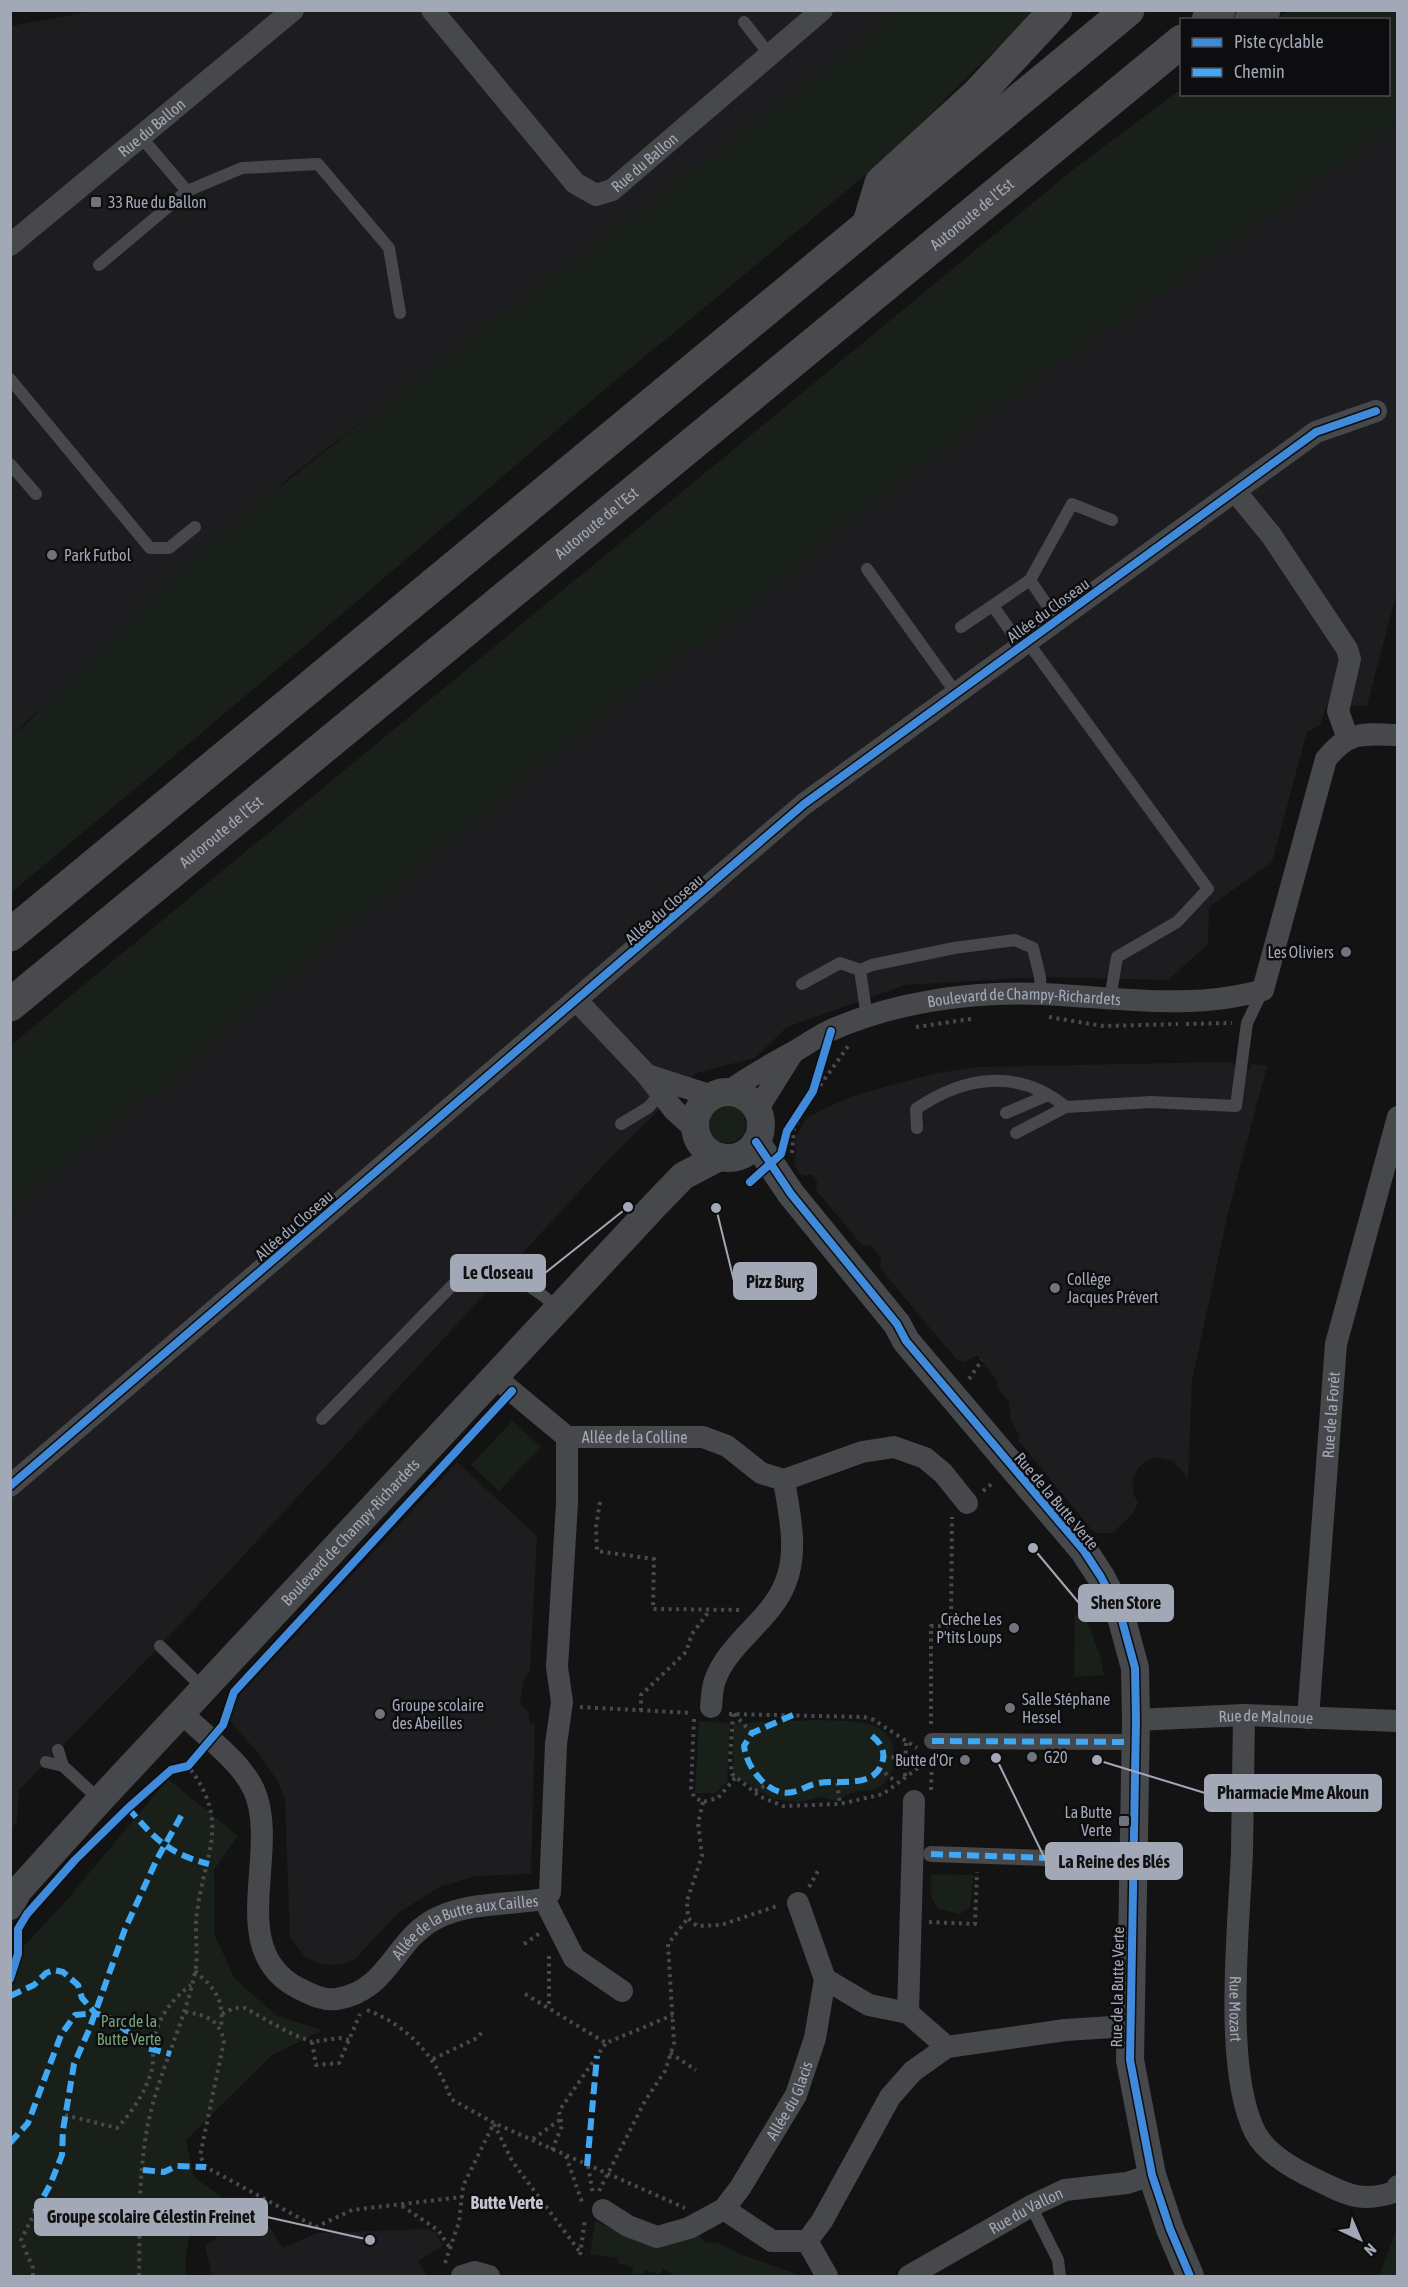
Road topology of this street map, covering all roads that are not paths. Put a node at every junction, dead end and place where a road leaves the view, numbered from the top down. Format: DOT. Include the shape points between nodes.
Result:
graph roads {
  1 [pos="293,10"];
  2 [pos="432,10"];
  3 [pos="822,10"];
  4 [pos="1056,10"];
  5 [pos="1128,10"];
  6 [pos="744,22"];
  7 [pos="1180,43"];
  8 [pos="769,54"];
  9 [pos="1180,71"];
  10 [pos="141,137"];
  11 [pos="187,191"];
  12 [pos="869,223"];
  13 [pos="10,245"];
  14 [pos="916,261"];
  15 [pos="99,265"];
  16 [pos="400,313"];
  17 [pos="10,380"];
  18 [pos="1376,411"];
  19 [pos="10,464"];
  20 [pos="1235,491"];
  21 [pos="36,494"];
  22 [pos="1112,520"];
  23 [pos="195,527"];
  24 [pos="867,569"];
  25 [pos="1030,580"];
  26 [pos="993,606"];
  27 [pos="1057,620"];
  28 [pos="961,627"];
  29 [pos="1024,644"];
  30 [pos="956,693"];
  31 [pos="1398,735"];
  32 [pos="1348,739"];
  33 [pos="10,935"];
  34 [pos="860,970"];
  35 [pos="802,984"];
  36 [pos="1263,990"];
  37 [pos="1110,999"];
  38 [pos="577,1001"];
  39 [pos="10,1005"];
  40 [pos="1041,1005"];
  41 [pos="867,1018"];
  42 [pos="793,1053"];
  43 [pos="647,1075"];
  44 [pos="660,1094"];
  45 [pos="720,1094"];
  46 [pos="1048,1095"];
  47 [pos="1066,1107"];
  48 [pos="757,1110"];
  49 [pos="1006,1113"];
  50 [pos="1398,1117"];
  51 [pos="621,1124"];
  52 [pos="917,1128"];
  53 [pos="1016,1133"];
  54 [pos="739,1149"];
  55 [pos="560,1310"];
  56 [pos="496,1378"];
  57 [pos="322,1419"];
  58 [pos="567,1437"];
  59 [pos="784,1480"];
  60 [pos="10,1486"];
  61 [pos="968,1503"];
  62 [pos="160,1646"];
  63 [pos="205,1690"];
  64 [pos="718,1710"];
  65 [pos="183,1714"];
  66 [pos="1244,1715"];
  67 [pos="1308,1718"];
  68 [pos="1398,1721"];
  69 [pos="1136,1731"];
  70 [pos="932,1741"];
  71 [pos="58,1750"];
  72 [pos="46,1762"];
  73 [pos="63,1766"];
  74 [pos="100,1800"];
  75 [pos="914,1801"];
  76 [pos="931,1854"];
  77 [pos="1133,1860"];
  78 [pos="13,1898"];
  79 [pos="544,1899"];
  80 [pos="798,1903"];
  81 [pos="825,1979"];
  82 [pos="622,1991"];
  83 [pos="908,2013"];
  84 [pos="1129,2026"];
  85 [pos="946,2047"];
  86 [pos="1152,2175"];
  87 [pos="1398,2186"];
  88 [pos="1031,2206"];
  89 [pos="594,2210"];
  90 [pos="716,2214"];
  91 [pos="807,2241"];
  92 [pos="462,2277"];
  93 [pos="489,2277"];
  94 [pos="827,2277"];
  95 [pos="909,2277"];
  96 [pos="1060,2277"];
  97 [pos="1190,2277"];
  1 -- 10 [label="street, Rue du Ballon"];
  2 -- 8 [label="street, Rue du Ballon" via="575,183 596,195 612,190"];
  3 -- 8 [label="street, Rue du Ballon"];
  4 -- 12 [label="highway" via="977,95 881,183"];
  5 -- 12 [label="highway"];
  6 -- 8 [label="lane"];
  7 -- 14 [label="highway, Autoroute de l’Est"];
  9 -- 14 [label="highway" via="961,246"];
  10 -- 11 [label="lane"];
  10 -- 13 [label="street, Rue du Ballon"];
  11 -- 15 [label="lane"];
  11 -- 16 [label="lane" via="242,168 318,164 389,248"];
  12 -- 33 [label="highway"];
  14 -- 39 [label="highway, Autoroute de l’Est"];
  17 -- 23 [label="lane" via="150,548 169,548"];
  18 -- 20 [label="street, Allée du Closeau" via="1316,432"];
  19 -- 21 [label="lane"];
  20 -- 27 [label="street, Allée du Closeau"];
  20 -- 32 [label="street" via="1271,535 1347,649 1350,659 1338,711"];
  22 -- 25 [label="lane" via="1072,504"];
  24 -- 30 [label="lane"];
  25 -- 26 [label="lane"];
  25 -- 27 [label="lane"];
  26 -- 28 [label="lane"];
  26 -- 29 [label="lane"];
  27 -- 29 [label="street, Allée du Closeau"];
  29 -- 30 [label="street, Allée du Closeau"];
  29 -- 37 [label="lane" via="1208,889 1178,922 1117,957"];
  30 -- 38 [label="street, Allée du Closeau" via="804,804"];
  31 -- 32 [label="street" via="1356,734"];
  32 -- 36 [label="street" via="1326,759"];
  34 -- 35 [label="lane" via="840,963"];
  34 -- 40 [label="lane" via="954,948 1015,940 1033,948"];
  34 -- 41 [label="lane"];
  36 -- 37 [label="street, Boulevard de Champy-Richardets" via="1209,1000"];
  36 -- 47 [label="lane" via="1247,1023 1236,1106 1151,1102"];
  37 -- 40 [label="street, Boulevard de Champy-Richardets"];
  38 -- 43 [label="street"];
  38 -- 60 [label="street, Allée du Closeau"];
  40 -- 41 [label="street, Boulevard de Champy-Richardets" via="937,1000"];
  41 -- 42 [label="street, Boulevard de Champy-Richardets" via="831,1030"];
  42 -- 45 [label="street, Boulevard de Champy-Richardets"];
  42 -- 48 [label="street, Boulevard de Champy-Richardets"];
  43 -- 44 [label="street"];
  43 -- 45 [label="street"];
  44 -- 51 [label="lane" via="649,1107"];
  44 -- 54 [label="street"];
  45 -- 48 [label="street" via="745,1097"];
  45 -- 54 [label="street, Boulevard de Champy-Richardets" via="699,1108"];
  46 -- 47 [label="lane"];
  46 -- 49 [label="lane"];
  46 -- 52 [label="lane" via="1013,1082 973,1081 935,1096 916,1109"];
  47 -- 53 [label="lane"];
  48 -- 54 [label="street" via="760,1120"];
  50 -- 67 [label="street, Rue de la Forêt" via="1336,1344"];
  54 -- 55 [label="street, Boulevard de Champy-Richardets" via="683,1176"];
  54 -- 69 [label="street, Rue de la Butte Verte" via="791,1194 1023,1470 1031,1487 1084,1551 1120,1613 1135,1668"];
  55 -- 56 [label="street, Boulevard de Champy-Richardets"];
  55 -- 57 [label="lane" via="531,1286 475,1262"];
  56 -- 58 [label="street, Allée de la Colline"];
  56 -- 63 [label="street, Boulevard de Champy-Richardets"];
  58 -- 59 [label="street, Allée de la Colline" via="703,1437 727,1446 761,1473"];
  58 -- 79 [label="street, Allée de la Butte aux Cailles" via="557,1667 562,1702 556,1744 550,1893"];
  59 -- 61 [label="street" via="862,1452 894,1447 925,1458"];
  59 -- 64 [label="street" via="792,1532 785,1585 726,1657 714,1681"];
  62 -- 63 [label="lane"];
  63 -- 65 [label="street, Boulevard de Champy-Richardets"];
  65 -- 74 [label="street, Boulevard de Champy-Richardets"];
  65 -- 79 [label="street, Allée de la Butte aux Cailles" via="247,1779 259,1808 262,1947 285,1980 310,1995 337,1998 371,1986 410,1938 436,1918 468,1908"];
  66 -- 67 [label="street, Rue de Malnoue"];
  66 -- 69 [label="street, Rue de Malnoue"];
  66 -- 87 [label="street, Rue Mozart" via="1237,2038 1245,2103 1256,2134 1301,2173 1360,2199 1397,2192"];
  67 -- 68 [label="street, Rue de Malnoue"];
  69 -- 70 [label="street"];
  69 -- 77 [label="street, Rue de la Butte Verte"];
  71 -- 73 [label="lane"];
  72 -- 73 [label="lane"];
  73 -- 74 [label="lane"];
  74 -- 78 [label="street, Boulevard de Champy-Richardets"];
  75 -- 83 [label="street"];
  76 -- 77 [label="street"];
  77 -- 84 [label="street, Rue de la Butte Verte"];
  79 -- 82 [label="street" via="574,1958"];
  80 -- 81 [label="street"];
  81 -- 83 [label="street" via="869,2005"];
  81 -- 90 [label="street, Allée du Glacis" via="814,2038 796,2095"];
  83 -- 85 [label="street"];
  84 -- 85 [label="street" via="1065,2030"];
  84 -- 86 [label="street, Rue de la Butte Verte" via="1130,2060"];
  85 -- 91 [label="street" via="914,2071 890,2097 822,2221"];
  86 -- 88 [label="street, Rue du Vallon" via="1127,2183 1065,2190"];
  86 -- 97 [label="street, Rue de la Butte Verte"];
  88 -- 95 [label="street, Rue du Vallon"];
  88 -- 96 [label="lane" via="1058,2260"];
  89 -- 90 [label="street" via="657,2237 689,2228"];
  90 -- 91 [label="street" via="772,2241"];
  91 -- 94 [label="street"];
  92 -- 93 [label="street" via="475,2272"];
}
